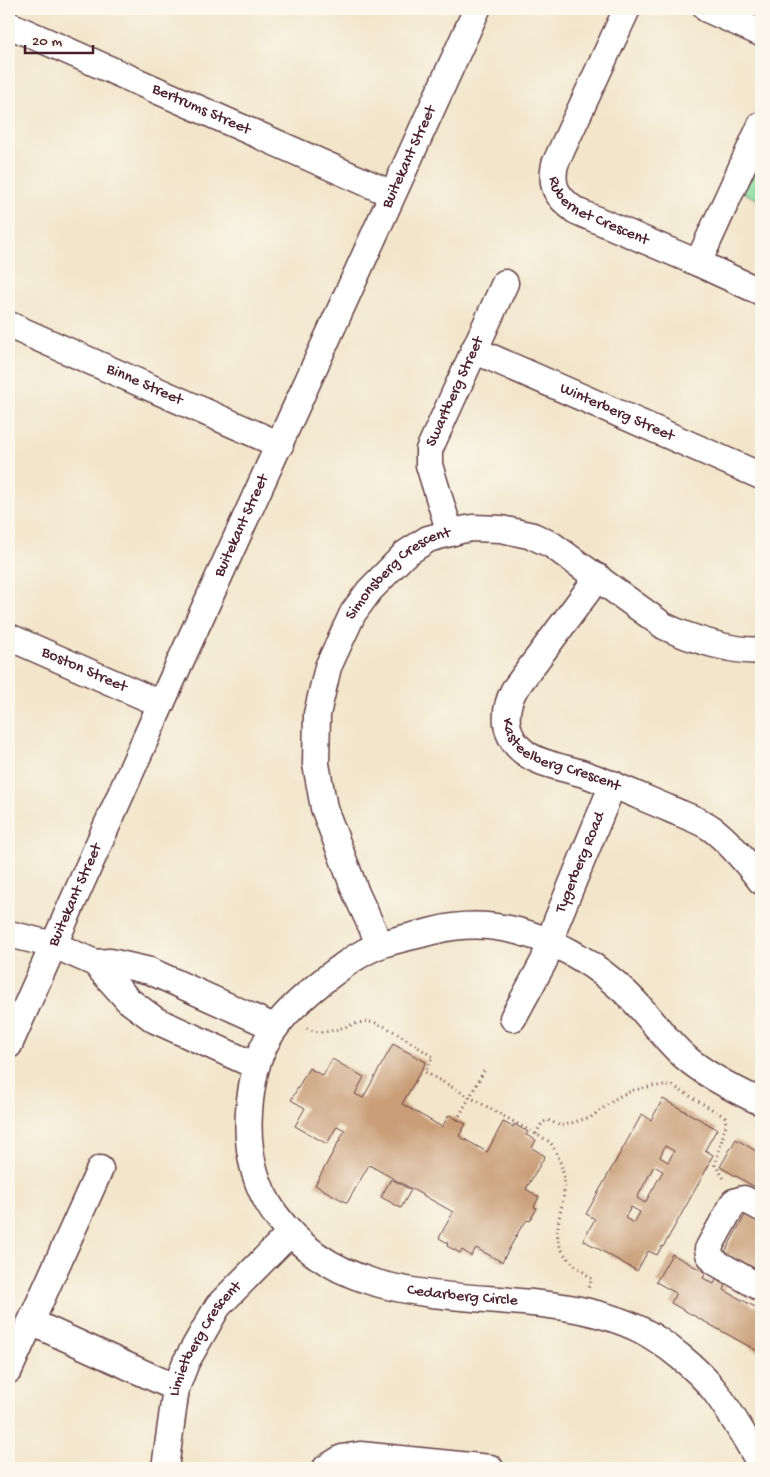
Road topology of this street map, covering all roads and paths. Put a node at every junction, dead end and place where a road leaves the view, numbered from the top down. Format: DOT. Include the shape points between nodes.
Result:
graph roads {
  1 [pos="477,9"];
  2 [pos="627,9"];
  3 [pos="707,9"];
  4 [pos="9,25"];
  5 [pos="761,33"];
  6 [pos="761,125"];
  7 [pos="392,194"];
  8 [pos="698,263"];
  9 [pos="505,283"];
  10 [pos="761,292"];
  11 [pos="9,326"];
  12 [pos="474,350"];
  13 [pos="280,444"];
  14 [pos="761,476"];
  15 [pos="450,533"];
  16 [pos="598,577"];
  17 [pos="9,637"];
  18 [pos="761,650"];
  19 [pos="161,704"];
  20 [pos="613,784"];
  21 [pos="761,879"];
  22 [pos="9,934"];
  23 [pos="549,942"];
  24 [pos="54,945"];
  25 [pos="380,945"];
  26 [pos="95,963"];
  27 [pos="200,994"];
  28 [pos="513,1018"];
  29 [pos="280,1021"];
  30 [pos="181,1032"];
  31 [pos="9,1045"];
  32 [pos="256,1066"];
  33 [pos="484,1071"];
  34 [pos="470,1097"];
  35 [pos="761,1102"];
  36 [pos="457,1120"];
  37 [pos="536,1134"];
  38 [pos="100,1169"];
  39 [pos="750,1204"];
  40 [pos="290,1233"];
  41 [pos="761,1288"];
  42 [pos="579,1309"];
  43 [pos="30,1322"];
  44 [pos="9,1370"];
  45 [pos="176,1388"];
  46 [pos="761,1465"];
  47 [pos="165,1468"];
  48 [pos="326,1468"];
  49 [pos="490,1468"];
  1 -- 7 [label="street, Buitekant Street"];
  2 -- 8 [label="street, Rubernet Crescent" via="555,164 555,190 576,211"];
  3 -- 5 [label="street"];
  4 -- 7 [label="street, Bertrums Street"];
  6 -- 8 [label="street"];
  7 -- 13 [label="street, Buitekant Street"];
  8 -- 10 [label="street, Rubernet Crescent"];
  9 -- 12 [label="street, Swartberg Street"];
  11 -- 13 [label="street, Binne Street"];
  12 -- 14 [label="street, Winterberg Street"];
  12 -- 15 [label="street, Swartberg Street" via="429,450 429,465"];
  13 -- 19 [label="street, Buitekant Street"];
  15 -- 16 [label="street, Simonsberg Crescent" via="473,528 517,531 552,545"];
  15 -- 25 [label="street, Simonsberg Crescent" via="428,539 405,554 363,598 328,667 318,714 316,764 324,808 352,884"];
  16 -- 18 [label="street, Simonsberg Crescent" via="658,622 679,633 731,648"];
  16 -- 20 [label="street, Kasteelberg Crescent" via="514,690 506,718 511,737 530,756"];
  17 -- 19 [label="street, Boston Street"];
  19 -- 24 [label="street, Buitekant Street"];
  20 -- 21 [label="street, Kasteelberg Crescent" via="710,827"];
  20 -- 23 [label="street, Tygerberg Road"];
  22 -- 24 [label="street"];
  23 -- 25 [label="street, Cedarberg Circle" via="509,929 472,925 441,929"];
  23 -- 28 [label="street, Tygerberg Road" via="544,961"];
  23 -- 35 [label="street, Cedarberg Circle" via="566,949 625,992 675,1048 696,1066"];
  24 -- 26 [label="street"];
  24 -- 31 [label="street, Buitekant Street"];
  25 -- 29 [label="street, Cedarberg Circle" via="343,965"];
  26 -- 27 [label="street" via="110,962 150,971"];
  26 -- 30 [label="street" via="128,1000 155,1020"];
  27 -- 29 [label="street"];
  27 -- 30 [label="street"];
  29 -- 32 [label="street, Cedarberg Circle" via="260,1053"];
  29 -- 34 [label="path" via="314,1032 375,1023 433,1057 425,1072"];
  30 -- 32 [label="street"];
  32 -- 40 [label="street, Cedarberg Circle" via="248,1126 252,1164 265,1198"];
  33 -- 34 [label="path"];
  34 -- 36 [label="path"];
  34 -- 37 [label="path"];
  37 -- 39 [label="path" via="542,1123 548,1120 561,1126 591,1117 618,1097 634,1090 673,1086 725,1117 726,1125 715,1165"];
  37 -- 42 [label="path" via="550,1142 562,1169 564,1192 558,1228 559,1244 567,1257 592,1280"];
  38 -- 43 [label="street"];
  39 -- 41 [label="street" via="731,1206 708,1249 715,1262"];
  40 -- 42 [label="street, Cedarberg Circle" via="329,1263 364,1279 393,1287 454,1298"];
  40 -- 45 [label="street, Limietberg Crescent" via="218,1306 186,1362"];
  42 -- 46 [label="street, Cedarberg Circle" via="642,1330 704,1378"];
  43 -- 44 [label="street"];
  43 -- 45 [label="street"];
  45 -- 47 [label="street, Limietberg Crescent"];
  48 -- 49 [label="street" via="342,1458 360,1455"];
}
